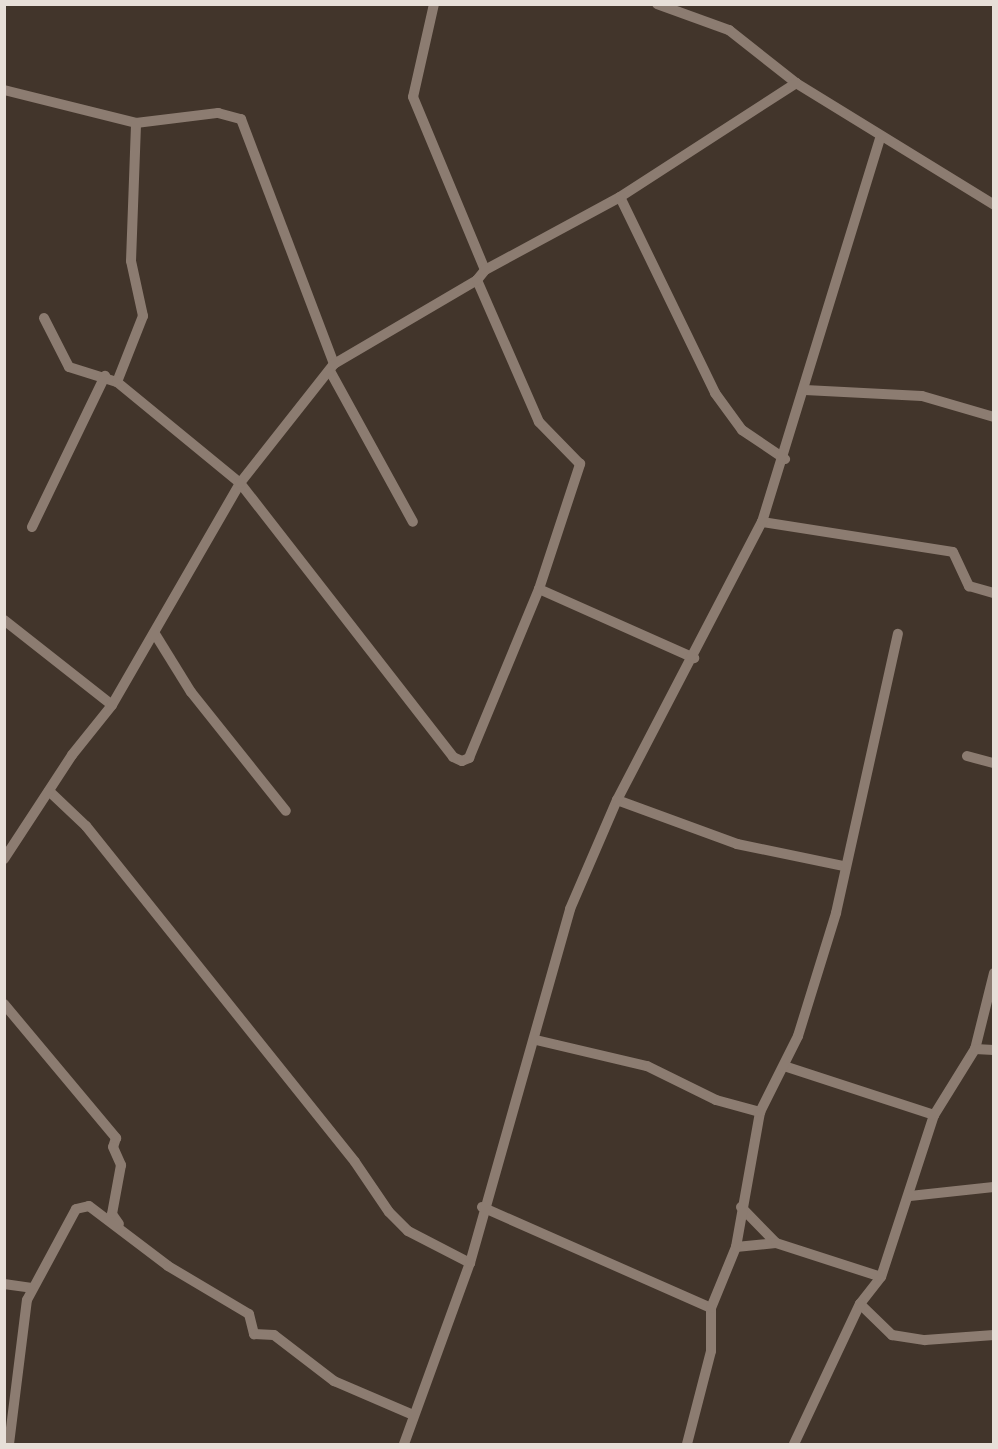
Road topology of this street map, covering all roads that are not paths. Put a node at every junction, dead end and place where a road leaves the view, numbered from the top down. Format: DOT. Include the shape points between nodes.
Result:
graph roads {
  1 [pos="434,4"];
  2 [pos="657,4"];
  3 [pos="796,83"];
  4 [pos="4,90"];
  5 [pos="136,123"];
  6 [pos="881,136"];
  7 [pos="620,197"];
  8 [pos="993,205"];
  9 [pos="485,270"];
  10 [pos="477,280"];
  11 [pos="44,318"];
  12 [pos="332,368"];
  13 [pos="105,376"];
  14 [pos="117,382"];
  15 [pos="805,390"];
  16 [pos="993,417"];
  17 [pos="785,459"];
  18 [pos="240,483"];
  19 [pos="413,522"];
  20 [pos="762,522"];
  21 [pos="32,527"];
  22 [pos="539,589"];
  23 [pos="993,593"];
  24 [pos="4,620"];
  25 [pos="155,634"];
  26 [pos="898,634"];
  27 [pos="694,658"];
  28 [pos="112,705"];
  29 [pos="967,756"];
  30 [pos="993,763"];
  31 [pos="49,790"];
  32 [pos="617,800"];
  33 [pos="286,811"];
  34 [pos="4,859"];
  35 [pos="843,866"];
  36 [pos="993,973"];
  37 [pos="4,1004"];
  38 [pos="536,1040"];
  39 [pos="975,1050"];
  40 [pos="993,1050"];
  41 [pos="784,1066"];
  42 [pos="760,1112"];
  43 [pos="934,1115"];
  44 [pos="993,1187"];
  45 [pos="910,1196"];
  46 [pos="482,1207"];
  47 [pos="741,1207"];
  48 [pos="122,1229"];
  49 [pos="776,1243"];
  50 [pos="736,1247"];
  51 [pos="470,1263"];
  52 [pos="881,1277"];
  53 [pos="4,1284"];
  54 [pos="32,1288"];
  55 [pos="860,1304"];
  56 [pos="711,1308"];
  57 [pos="993,1335"];
  58 [pos="411,1414"];
  59 [pos="9,1444"];
  60 [pos="404,1444"];
  61 [pos="687,1444"];
  62 [pos="794,1444"];
  1 -- 9 [label="street" via="413,97"];
  2 -- 3 [label="street" via="729,30"];
  3 -- 6 [label="street"];
  3 -- 7 [label="street"];
  4 -- 5 [label="street"];
  5 -- 12 [label="street" via="218,113 241,119"];
  5 -- 14 [label="street" via="131,261 143,316"];
  6 -- 8 [label="street"];
  6 -- 15 [label="street"];
  7 -- 9 [label="street"];
  7 -- 17 [label="street" via="715,393 742,430"];
  9 -- 10 [label="street"];
  10 -- 12 [label="street"];
  10 -- 22 [label="street" via="539,422 580,464"];
  11 -- 13 [label="street" via="69,367"];
  12 -- 18 [label="street"];
  12 -- 19 [label="street"];
  13 -- 14 [label="street"];
  13 -- 21 [label="street"];
  14 -- 18 [label="street"];
  15 -- 16 [label="street" via="922,396"];
  15 -- 17 [label="street"];
  17 -- 20 [label="street"];
  18 -- 22 [label="street" via="453,757 462,761 470,758"];
  18 -- 25 [label="street"];
  20 -- 23 [label="street" via="953,552 969,586"];
  20 -- 27 [label="street"];
  22 -- 27 [label="street"];
  24 -- 28 [label="street"];
  25 -- 28 [label="street"];
  25 -- 33 [label="street" via="191,692"];
  26 -- 35 [label="street" via="864,805"];
  27 -- 32 [label="street"];
  28 -- 31 [label="street"];
  29 -- 30 [label="street"];
  31 -- 34 [label="street"];
  31 -- 51 [label="street" via="86,826 355,1162 389,1212 408,1231"];
  32 -- 35 [label="street" via="737,844"];
  32 -- 38 [label="street" via="570,909"];
  35 -- 41 [label="street" via="836,913"];
  36 -- 39 [label="street"];
  37 -- 48 [label="street" via="116,1138 113,1147 121,1165 112,1214"];
  38 -- 42 [label="street" via="647,1066 716,1100"];
  38 -- 46 [label="street"];
  39 -- 40 [label="street"];
  39 -- 43 [label="street"];
  41 -- 42 [label="street" via="766,1092"];
  41 -- 43 [label="street"];
  42 -- 47 [label="street"];
  43 -- 45 [label="street"];
  44 -- 45 [label="street"];
  45 -- 52 [label="street" via="900,1210"];
  46 -- 51 [label="street"];
  46 -- 56 [label="street"];
  47 -- 49 [label="street"];
  47 -- 50 [label="street"];
  48 -- 54 [label="street" via="89,1206 76,1209"];
  48 -- 58 [label="street" via="168,1266 249,1314 254,1334 274,1335 334,1381"];
  49 -- 50 [label="street"];
  49 -- 52 [label="street"];
  50 -- 56 [label="street"];
  51 -- 58 [label="street"];
  52 -- 55 [label="street"];
  53 -- 54 [label="street"];
  54 -- 59 [label="street"];
  55 -- 57 [label="street" via="892,1335 925,1340"];
  55 -- 62 [label="street"];
  56 -- 61 [label="street" via="711,1351"];
  58 -- 60 [label="street"];
}
